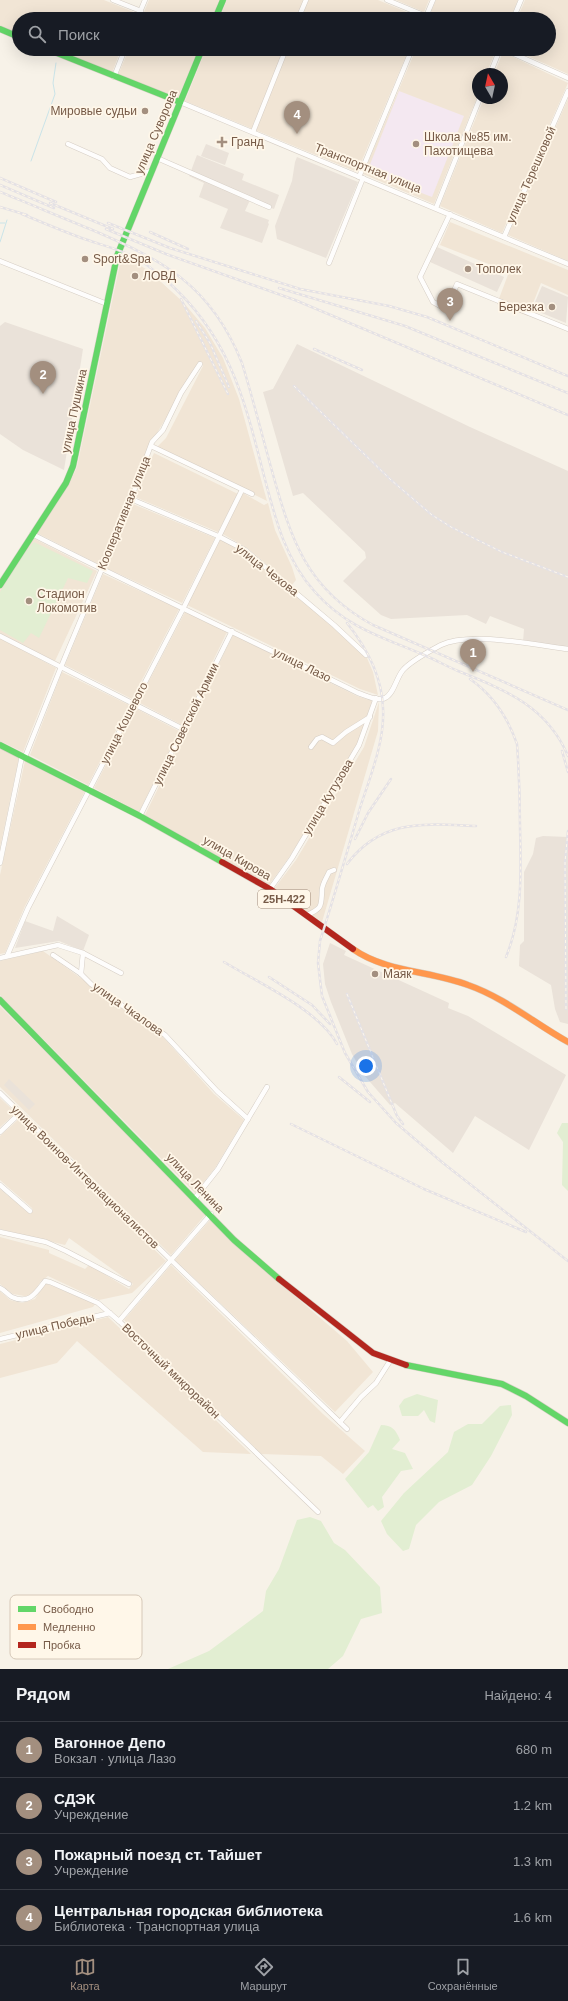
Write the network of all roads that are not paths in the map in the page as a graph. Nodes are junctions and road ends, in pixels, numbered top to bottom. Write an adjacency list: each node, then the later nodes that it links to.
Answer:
1 (114, 0): 8 (street)
2 (145, 0): 8 (street)
3 (223, 0): 9 (main road)
4 (306, 0): 10 (street)
5 (387, 0): 11 (street)
6 (433, 0): 12 (street)
7 (522, 0): 13 (street)
8 (141, 11)
9 (218, 12)
10 (301, 12)
11 (412, 12)
12 (428, 12)
13 (516, 12)
14 (0, 30): 15 (main road)
15 (12, 34)
16 (64, 56): 24 (main road, Транспортная улица)
17 (122, 56): 24 (street)
18 (199, 56): 27 (main road, улица Суворова)
19 (283, 56): 29 (street)
20 (409, 56): 33 (street)
21 (497, 56): 23 (street)
22 (519, 56): 25 (street)
23 (492, 68)
24 (114, 77): 27 (main road, Транспортная улица)
25 (568, 78)
26 (568, 91): 38 (street, улица Терешковой)
27 (180, 102): 29 (street, Транспортная улица); 31 (main road, улица Суворова)
28 (478, 104): 35 (street)
29 (253, 132): 33 (street, Транспортная улица)
30 (68, 144): 32 (street)
31 (157, 158): 32 (main road, улица Суворова); 34 (street)
32 (151, 171): 37 (main road, улица Суворова)
33 (361, 178): 35 (street, Транспортная улица); 40 (street)
34 (269, 207)
35 (436, 208): 36 (street, Транспортная улица)
36 (450, 214): 38 (street, Транспортная улица); 43 (street)
37 (129, 224): 42 (main road, улица Пушкина)
38 (504, 237): 41 (street, Транспортная улица)
39 (0, 261): 42 (street)
40 (329, 263)
41 (568, 264)
42 (107, 304): 49 (main road, улица Пушкина)
43 (568, 329)
44 (200, 364): 45 (street, Кооперативная улица)
45 (151, 446): 46 (street); 48 (street, Кооперативная улица)
46 (242, 490): 47 (street); 50 (street, улица Кошевого)
47 (252, 494)
48 (131, 499): 50 (street, улица Чехова); 51 (street, Кооперативная улица)
49 (32, 534): 51 (street, улица Лазо); 52 (main road, улица Пушкина)
50 (218, 536): 53 (street, улица Кошевого); 57 (street, улица Чехова)
51 (101, 569): 53 (street, улица Лазо); 58 (street, Кооперативная улица)
52 (0, 586)
53 (184, 607): 54 (street, улица Лазо); 60 (street, улица Кошевого)
54 (232, 631): 59 (street, улица Лазо); 62 (street, улица Советской Армии)
55 (0, 636): 58 (street)
56 (568, 649): 59 (street)
57 (366, 655)
58 (60, 667): 60 (street); 65 (street, Кооперативная улица)
59 (376, 698): 61 (street, улица Кутузова)
60 (134, 704): 62 (street); 66 (street, улица Кошевого)
61 (370, 717): 64 (street); 70 (street, улица Кутузова)
62 (183, 729): 67 (street, улица Советской Армии)
63 (0, 745): 65 (main road, улица Кирова / 25Н-422)
64 (312, 747)
65 (24, 756): 66 (main road, улица Кирова / 25Н-422); 68 (street, Кооперативная улица)
66 (90, 790): 67 (main road, улица Кирова / 25Н-422); 74 (street, улица Кошевого)
67 (140, 816): 70 (main road, улица Кирова / 25Н-422)
68 (0, 863)
69 (334, 870): 71 (street)
70 (270, 889): 71 (main road, улица Кирова / 25Н-422)
71 (307, 915): 79 (main road, улица Кирова / 25Н-422)
72 (83, 954): 74 (street); 76 (street); 77 (street)
73 (53, 955): 77 (street, улица Чкалова)
74 (7, 956): 75 (street)
75 (0, 958)
76 (121, 973)
77 (81, 974): 83 (street, улица Чкалова)
78 (0, 1000): 86 (main road, улица Ленина)
79 (568, 1042)
80 (267, 1087): 83 (street)
81 (0, 1093): 82 (street, улица Воинов-Интернационалистов)
82 (20, 1113): 84 (street); 90 (street, улица Воинов-Интернационалистов)
83 (248, 1119): 86 (street)
84 (0, 1132)
85 (0, 1185): 87 (street)
86 (195, 1198): 88 (main road, улица Ленина)
87 (30, 1210)
88 (211, 1214): 90 (street, Восточный микрорайон); 96 (main road, улица Ленина)
89 (0, 1232): 91 (street)
90 (171, 1260): 94 (street, Восточный микрорайон); 97 (street)
91 (129, 1284)
92 (0, 1288): 93 (street)
93 (110, 1313): 94 (street); 95 (street, улица Победы)
94 (120, 1321): 100 (street, Восточный микрорайон)
95 (0, 1339)
96 (390, 1361): 97 (street); 98 (main road, улица Ленина)
97 (340, 1422): 99 (street)
98 (568, 1423)
99 (347, 1429)
100 (318, 1512)

